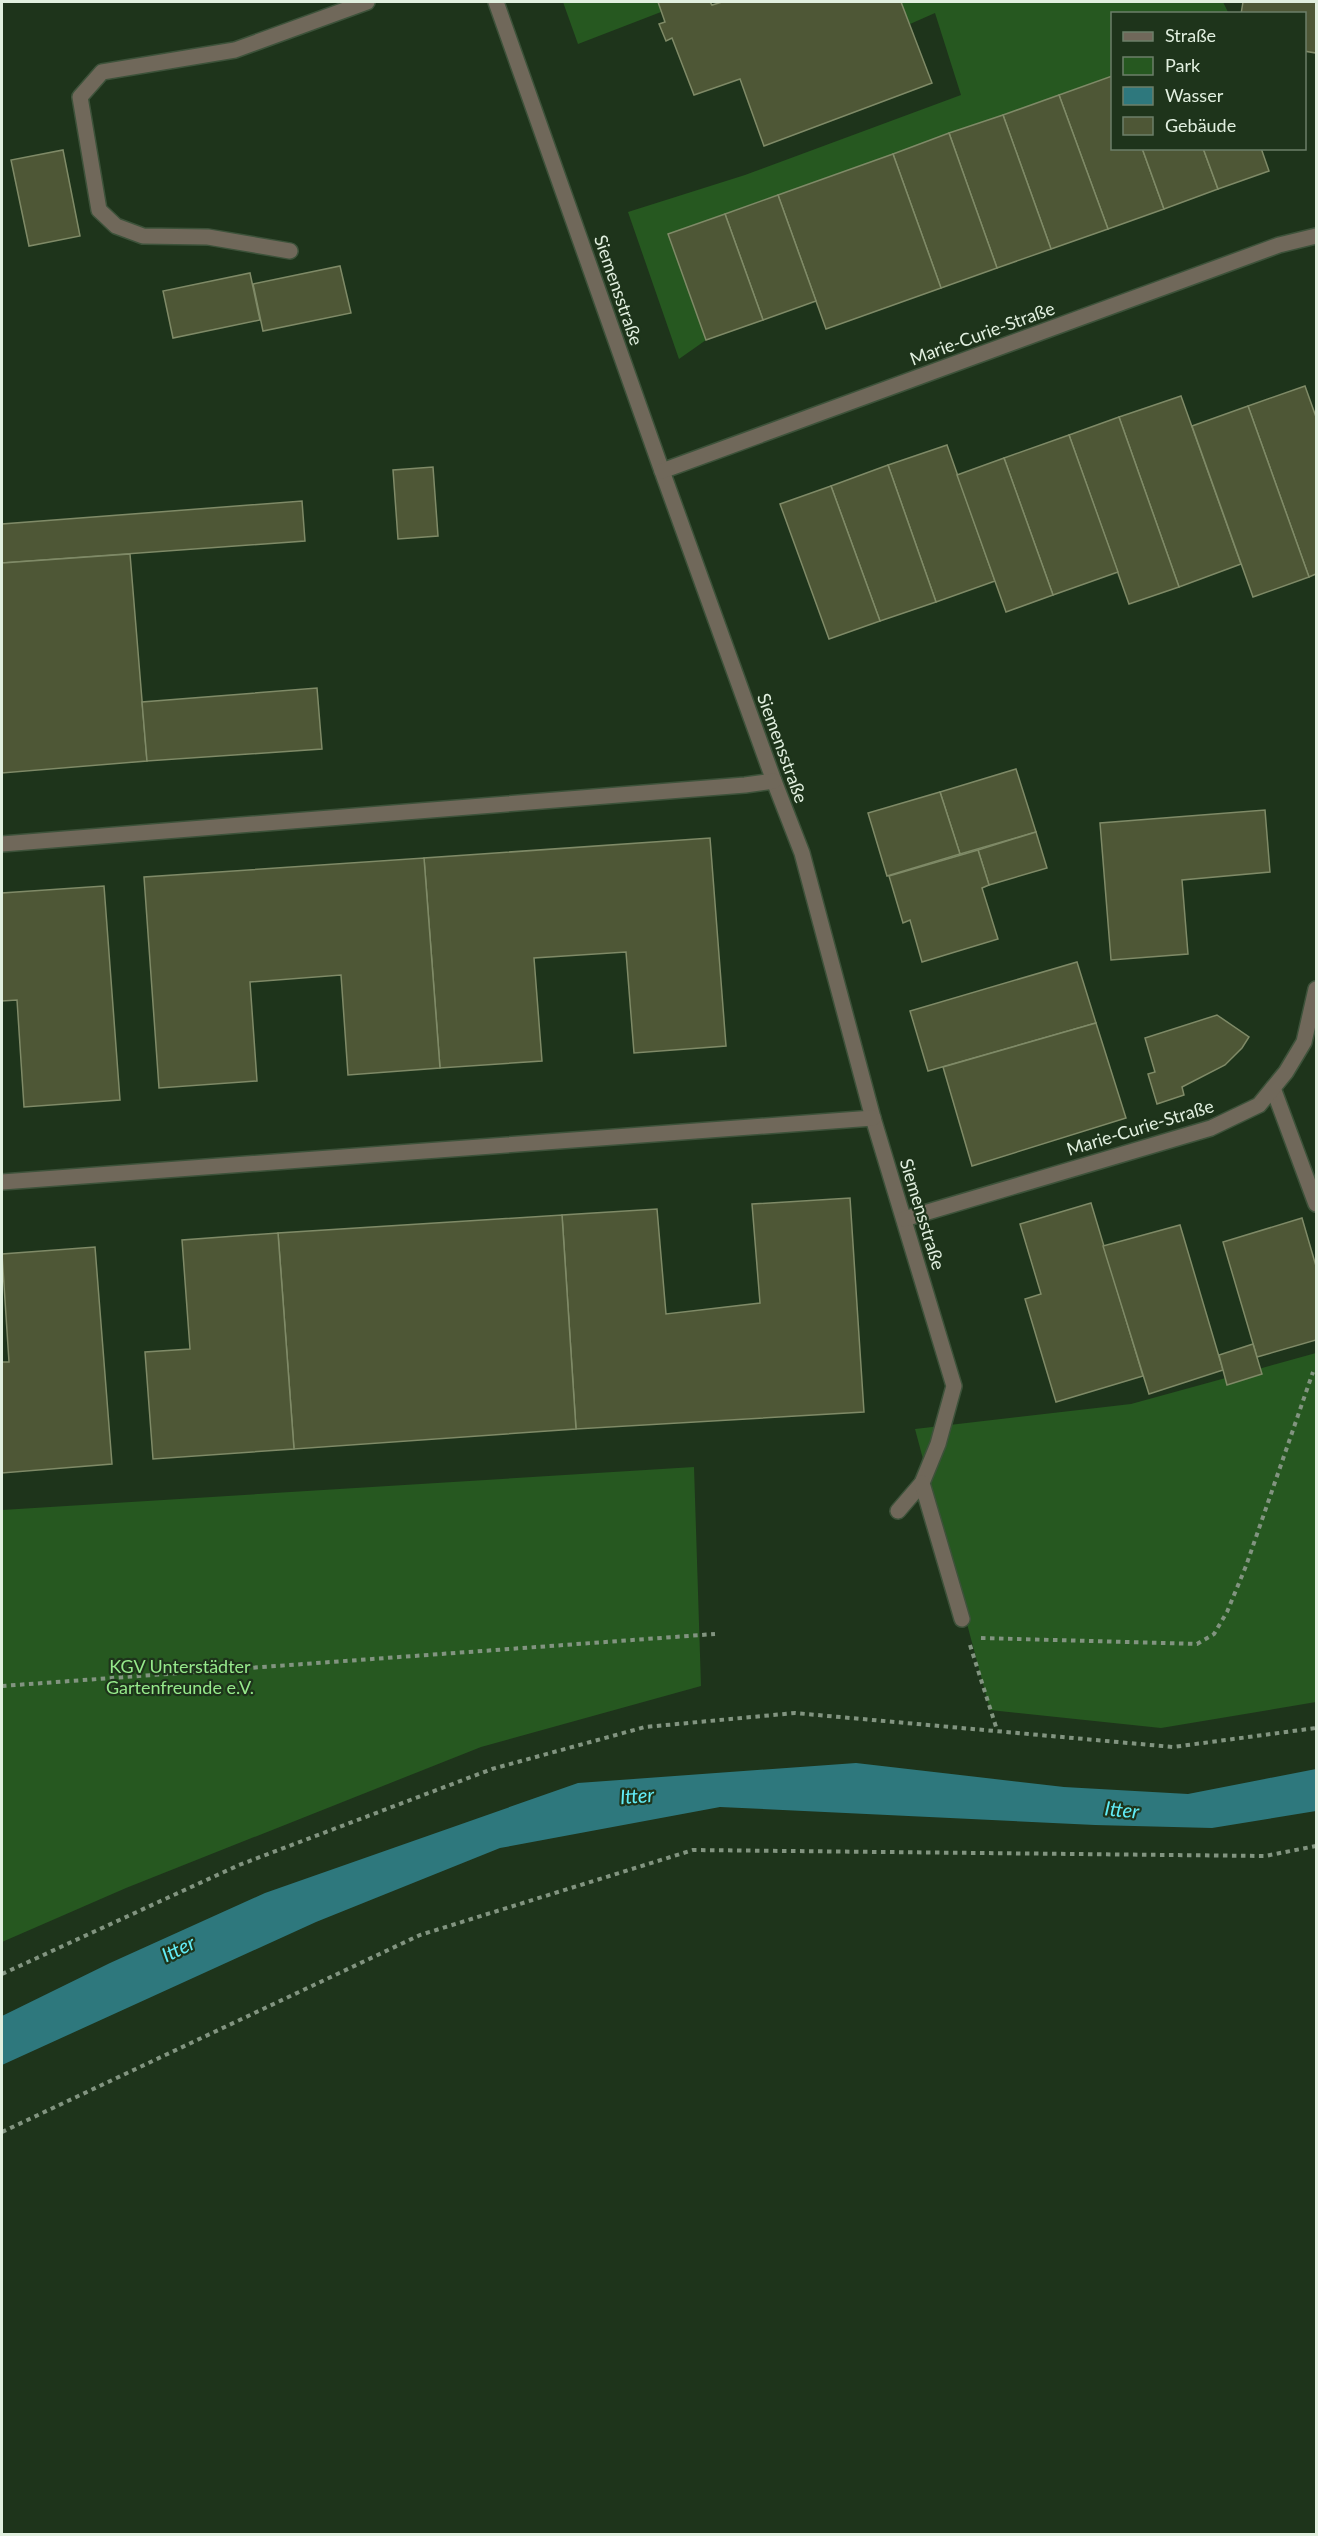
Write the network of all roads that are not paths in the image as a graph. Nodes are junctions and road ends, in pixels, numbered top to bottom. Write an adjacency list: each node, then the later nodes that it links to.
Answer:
1 (367, 2): 4 (street)
2 (496, 2): 5 (street, Siemensstraße)
3 (1317, 236): 5 (street, Marie-Curie-Straße)
4 (290, 251)
5 (662, 471): 6 (street, Siemensstraße)
6 (774, 781): 7 (street); 10 (street, Siemensstraße)
7 (2, 844)
8 (1317, 989): 9 (street, Marie-Curie-Straße)
9 (1273, 1088): 12 (street); 13 (street, Marie-Curie-Straße)
10 (873, 1118): 11 (street); 13 (street, Siemensstraße)
11 (2, 1182)
12 (1317, 1204)
13 (904, 1219): 14 (street, Siemensstraße)
14 (922, 1482): 15 (street, Siemensstraße); 16 (street)
15 (898, 1511)
16 (962, 1619)

